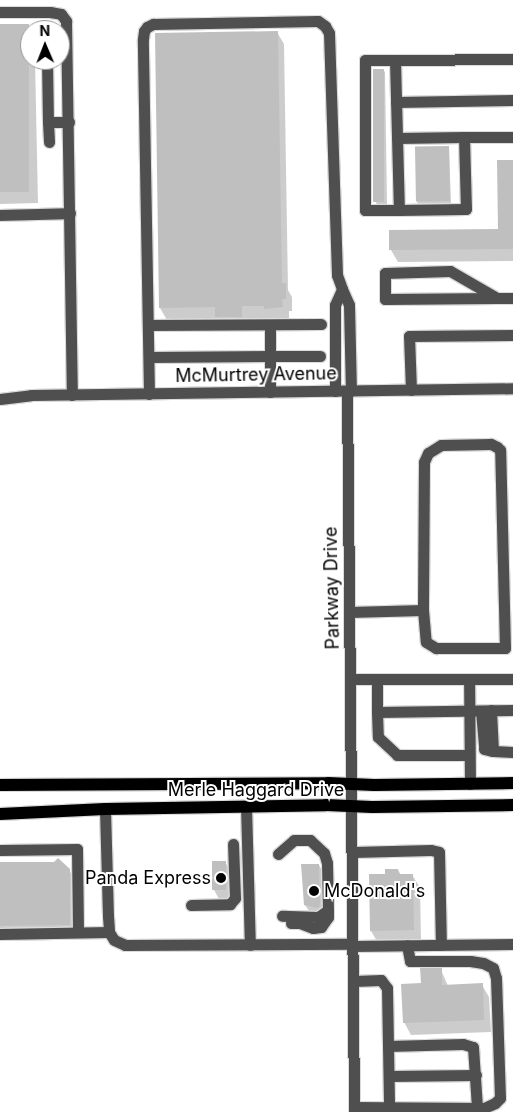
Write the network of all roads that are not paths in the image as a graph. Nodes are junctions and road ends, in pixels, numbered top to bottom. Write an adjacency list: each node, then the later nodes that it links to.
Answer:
1 (0, 12): 8 (street)
2 (513, 59): 3 (street)
3 (395, 60): 6 (street); 13 (street)
4 (47, 70): 7 (street)
5 (513, 100): 6 (street)
6 (396, 102): 11 (street)
7 (48, 122): 8 (street); 12 (street)
8 (69, 122): 14 (street)
9 (513, 136): 10 (street)
10 (464, 137): 11 (street); 13 (street)
11 (397, 138): 13 (street)
12 (49, 142)
13 (398, 210)
14 (70, 213): 15 (street); 32 (street)
15 (0, 215)
16 (342, 289): 21 (street, Parkway Drive); 28 (street); 29 (street, Parkway Drive)
17 (497, 298): 17 (street); 18 (street)
18 (513, 298)
19 (321, 324): 20 (street)
20 (270, 325): 21 (street); 23 (street)
21 (148, 326): 25 (street)
22 (513, 335): 27 (street)
23 (270, 356): 24 (street); 25 (street); 30 (street)
24 (320, 356)
25 (149, 357): 31 (street)
26 (513, 388): 27 (street, McMurtrey Avenue)
27 (411, 390): 29 (street, McMurtrey Avenue)
28 (334, 391): 29 (street, McMurtrey Avenue); 30 (street, McMurtrey Avenue)
29 (349, 391): 35 (street, Parkway Drive)
30 (270, 392): 31 (street, McMurtrey Avenue)
31 (149, 394): 32 (street, McMurtrey Avenue)
32 (72, 395): 33 (street, McMurtrey Avenue)
33 (0, 399)
34 (423, 610): 35 (street); 36 (street); 36 (street)
35 (349, 612): 37 (street, Parkway Drive)
36 (509, 648)
37 (350, 679): 39 (street); 48 (street, Parkway Drive)
38 (513, 679): 40 (street)
39 (377, 680): 40 (street); 44 (street)
40 (469, 680): 43 (street)
41 (486, 710): 42 (street); 43 (street); 45 (street)
42 (513, 710)
43 (468, 711): 44 (street); 46 (street)
44 (376, 712): 46 (street)
45 (513, 752)
46 (469, 755): 49 (street)
47 (513, 783): 49 (main road, Merle Haggard Drive)
48 (352, 784): 49 (main road, Merle Haggard Drive); 50 (main road, Merle Haggard Drive); 53 (street, Parkway Drive)
49 (470, 784)
50 (0, 786)
51 (513, 805): 53 (main road, Merle Haggard Drive)
52 (246, 806): 53 (main road, Merle Haggard Drive); 54 (main road, Merle Haggard Drive); 66 (street)
53 (352, 807): 58 (street, Parkway Drive)
54 (105, 809): 55 (main road, Merle Haggard Drive); 63 (street)
55 (0, 814)
56 (233, 844): 60 (street)
57 (0, 850): 62 (street)
58 (353, 852): 67 (street, Parkway Drive); 69 (street)
59 (278, 854): 61 (street)
60 (191, 905)
61 (282, 920)
62 (78, 931): 63 (street); 64 (street)
63 (109, 932): 66 (street)
64 (0, 934)
65 (513, 944): 69 (street)
66 (250, 945): 67 (street)
67 (353, 945): 68 (street); 70 (street, Parkway Drive)
68 (407, 945): 69 (street); 75 (street)
69 (441, 945)
70 (354, 980): 71 (street); 76 (street, Parkway Drive)
71 (388, 1046): 72 (street); 73 (street)
72 (476, 1075): 73 (street); 75 (street)
73 (389, 1076): 74 (street)
74 (389, 1108): 75 (street); 76 (street)
75 (476, 1108)
76 (354, 1110)

